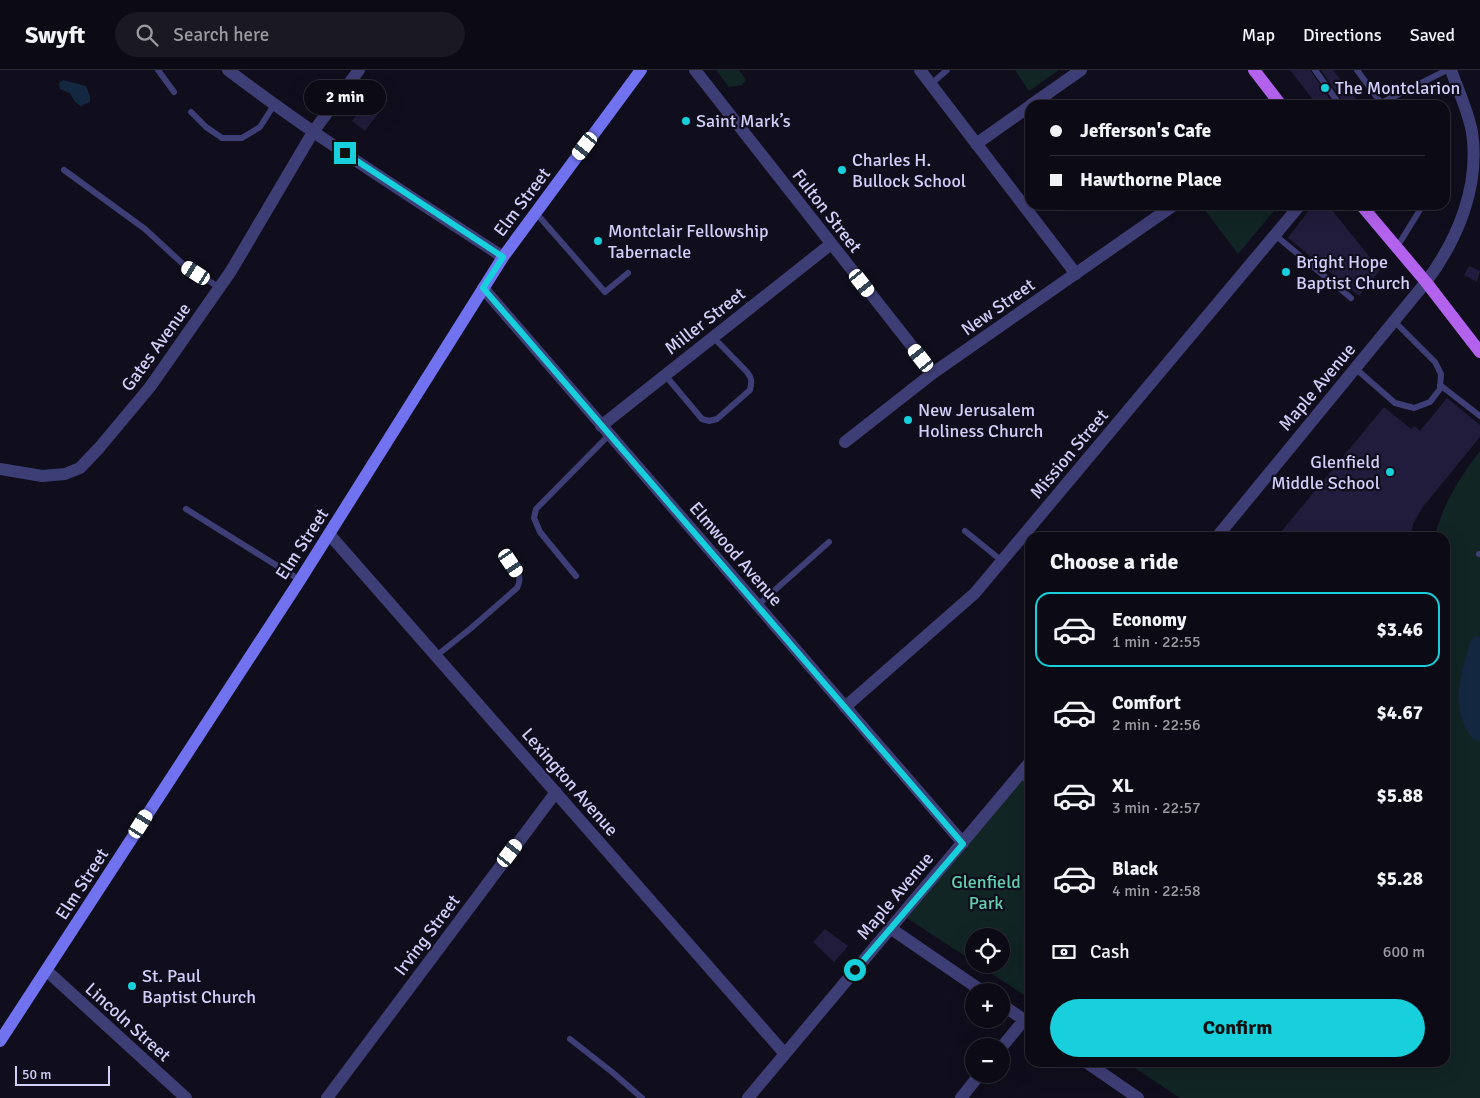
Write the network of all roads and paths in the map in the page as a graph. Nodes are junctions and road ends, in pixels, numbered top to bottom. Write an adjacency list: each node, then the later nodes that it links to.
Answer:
1 (158, 70): 15 (lane)
2 (228, 70): 21 (street)
3 (359, 70): 25 (street, Gates Avenue)
4 (641, 70): 34 (street, Elm Street)
5 (695, 70): 36 (street, Fulton Street)
6 (920, 70): 14 (street)
7 (947, 70): 14 (lane)
8 (1081, 70): 16 (street)
9 (1254, 70): 17 (main road)
10 (1315, 70): 18 (lane)
11 (1357, 70): 19 (lane)
12 (1447, 70): 20 (lane)
13 (1451, 70): 24 (street, Maple Avenue)
14 (930, 85): 26 (street)
15 (174, 92)
16 (1039, 100)
17 (1277, 100)
18 (1336, 100)
19 (1377, 100)
20 (1388, 100)
21 (274, 105): 23 (lane); 25 (street)
22 (1025, 110): 26 (street)
23 (191, 112)
24 (1476, 129): 41 (street, Maple Avenue)
25 (313, 132): 38 (street); 42 (street, Gates Avenue)
26 (976, 144): 28 (street)
27 (64, 170): 42 (lane)
28 (1025, 208)
29 (1027, 210): 40 (street)
30 (1167, 210): 40 (street, New Street)
31 (1296, 210): 35 (street, Mission Street)
32 (1366, 210): 37 (main road)
33 (1420, 210): 37 (lane)
34 (536, 213): 38 (street, Elm Street); 39 (lane)
35 (1275, 235): 44 (lane); 58 (street, Mission Street)
36 (831, 244): 46 (street, Miller Street); 49 (street, Fulton Street)
37 (1397, 247): 41 (main road)
38 (503, 257): 43 (street, Elm Street)
39 (628, 273)
40 (1076, 274): 49 (street, New Street)
41 (1426, 282): 45 (street, Maple Avenue); 47 (main road)
42 (220, 288): 55 (street, Gates Avenue)
43 (483, 288): 53 (street, Elmwood Avenue); 60 (street, Elm Street)
44 (1351, 298)
45 (1394, 322): 48 (street, Maple Avenue); 51 (lane)
46 (714, 337): 50 (street, Miller Street); 50 (lane)
47 (1480, 352)
48 (1355, 368): 51 (lane); 59 (street, Maple Avenue)
49 (933, 373): 54 (street, New Street)
50 (665, 375): 53 (street, Miller Street)
51 (1440, 384): 52 (lane)
52 (1480, 416)
53 (605, 430): 65 (lane); 67 (street, Elmwood Avenue)
54 (845, 442)
55 (0, 469)
56 (186, 509): 66 (lane)
57 (965, 531): 63 (lane)
58 (1027, 532)
59 (1221, 532)
60 (329, 534): 66 (street, Elm Street); 68 (street, Lexington Avenue)
61 (1025, 534): 63 (street, Mission Street)
62 (829, 542): 67 (lane)
63 (1002, 562): 69 (street, Mission Street)
64 (511, 563): 68 (lane)
65 (576, 576)
66 (300, 580): 76 (street, Elm Street)
67 (757, 606): 69 (street, Elmwood Avenue)
68 (436, 656): 73 (street, Lexington Avenue)
69 (845, 707): 74 (street, Elmwood Avenue)
70 (1025, 768): 71 (street, Maple Avenue)
71 (1020, 774): 72 (lane); 74 (street, Maple Avenue)
72 (1025, 778)
73 (556, 792): 84 (street, Lexington Avenue); 88 (street, Irving Street)
74 (963, 844): 75 (street, Maple Avenue)
75 (890, 928): 77 (street); 84 (street, Maple Avenue)
76 (47, 971): 83 (street, Elm Street); 87 (street, Lincoln Street)
77 (970, 983)
78 (1010, 1010): 79 (street)
79 (1025, 1021)
80 (1025, 1024): 82 (street)
81 (570, 1039): 89 (lane)
82 (1010, 1039)
83 (0, 1041)
84 (785, 1054): 90 (street, Maple Avenue)
85 (1093, 1067): 92 (street)
86 (973, 1083): 91 (street)
87 (186, 1098)
88 (326, 1098)
89 (642, 1098)
90 (748, 1098)
91 (961, 1098)
92 (1138, 1098)

